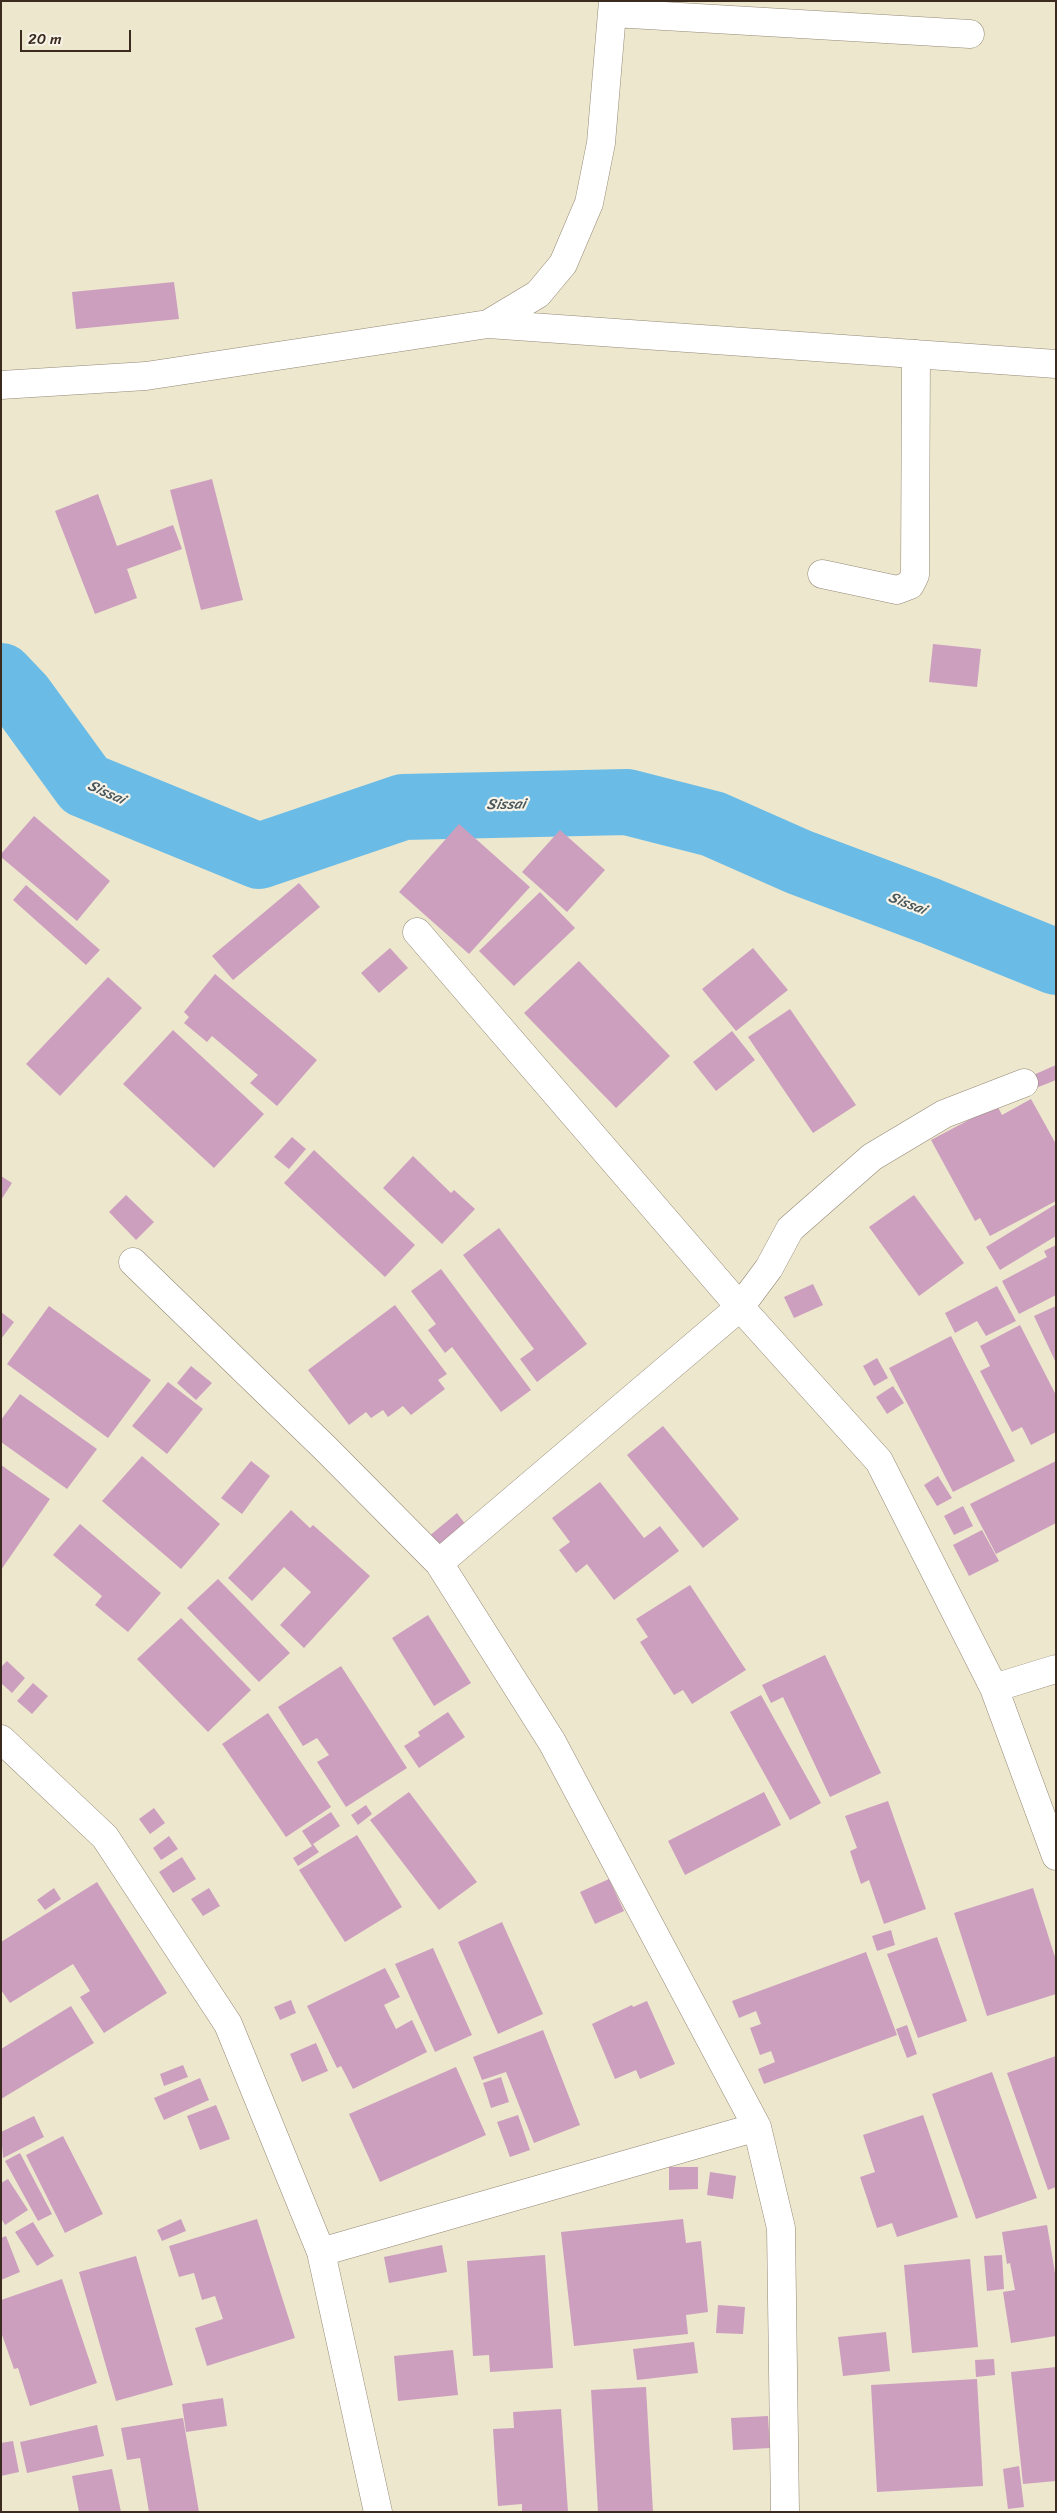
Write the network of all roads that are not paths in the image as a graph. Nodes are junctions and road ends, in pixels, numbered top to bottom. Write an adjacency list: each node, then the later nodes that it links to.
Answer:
1 (613, 7): 2 (street); 4 (street)
2 (726, 10): 3 (street)
3 (970, 34)
4 (488, 324): 5 (street); 7 (street)
5 (916, 354): 6 (street); 8 (street)
6 (1056, 364)
7 (1, 385)
8 (822, 574)
9 (417, 932): 12 (street)
10 (1024, 1083): 12 (street)
11 (133, 1262): 13 (street)
12 (740, 1307): 13 (street); 15 (street)
13 (439, 1564): 18 (street)
14 (1056, 1670): 15 (street)
15 (994, 1688): 17 (street)
16 (1, 1740): 19 (street)
17 (1056, 1856)
18 (757, 2127): 19 (street); 21 (street)
19 (321, 2252): 20 (street)
20 (378, 2512)
21 (784, 2512)

